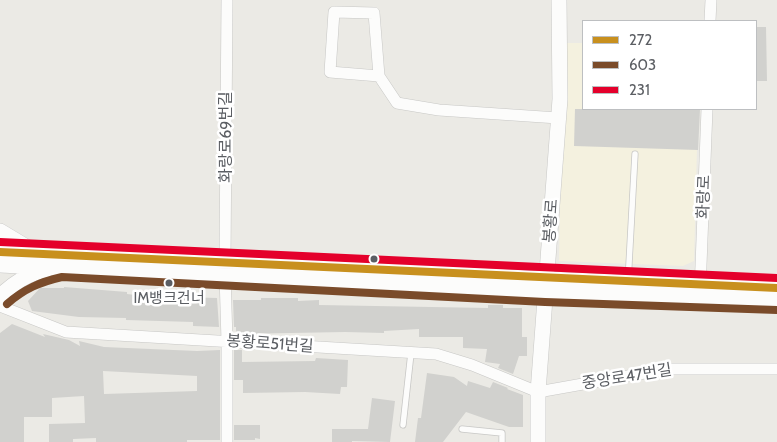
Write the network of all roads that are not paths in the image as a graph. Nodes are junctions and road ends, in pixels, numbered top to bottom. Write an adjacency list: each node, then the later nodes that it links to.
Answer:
1 (226, 0): 13 (street, 화랑로69번길)
2 (559, 0): 7 (street, 봉황로)
3 (711, 0): 4 (street)
4 (710, 20)
5 (379, 76): 5 (street); 7 (street)
6 (707, 110): 17 (street, 화랑로)
7 (558, 118): 15 (street, 봉황로)
8 (635, 154): 14 (lane)
9 (0, 231): 11 (street)
10 (0, 252): 11 (street)
11 (56, 261): 12 (street); 13 (street); 18 (street)
12 (0, 265)
13 (225, 268): 15 (street); 21 (street, 화랑로69번길)
14 (628, 282): 15 (street); 17 (street)
15 (546, 286): 17 (street); 24 (street, 봉황로)
16 (777, 288): 17 (street)
17 (700, 291): 19 (street)
18 (0, 296)
19 (777, 300)
20 (0, 306): 21 (street, 봉황로51번길)
21 (227, 342): 22 (street, 봉황로51번길); 27 (street, 화랑로69번길)
22 (411, 353): 24 (street, 봉황로51번길); 25 (lane)
23 (777, 369): 24 (street, 중앙로47번길)
24 (538, 392): 29 (street, 봉황로)
25 (403, 424)
26 (462, 428): 28 (lane)
27 (227, 442)
28 (502, 442)
29 (538, 442)

